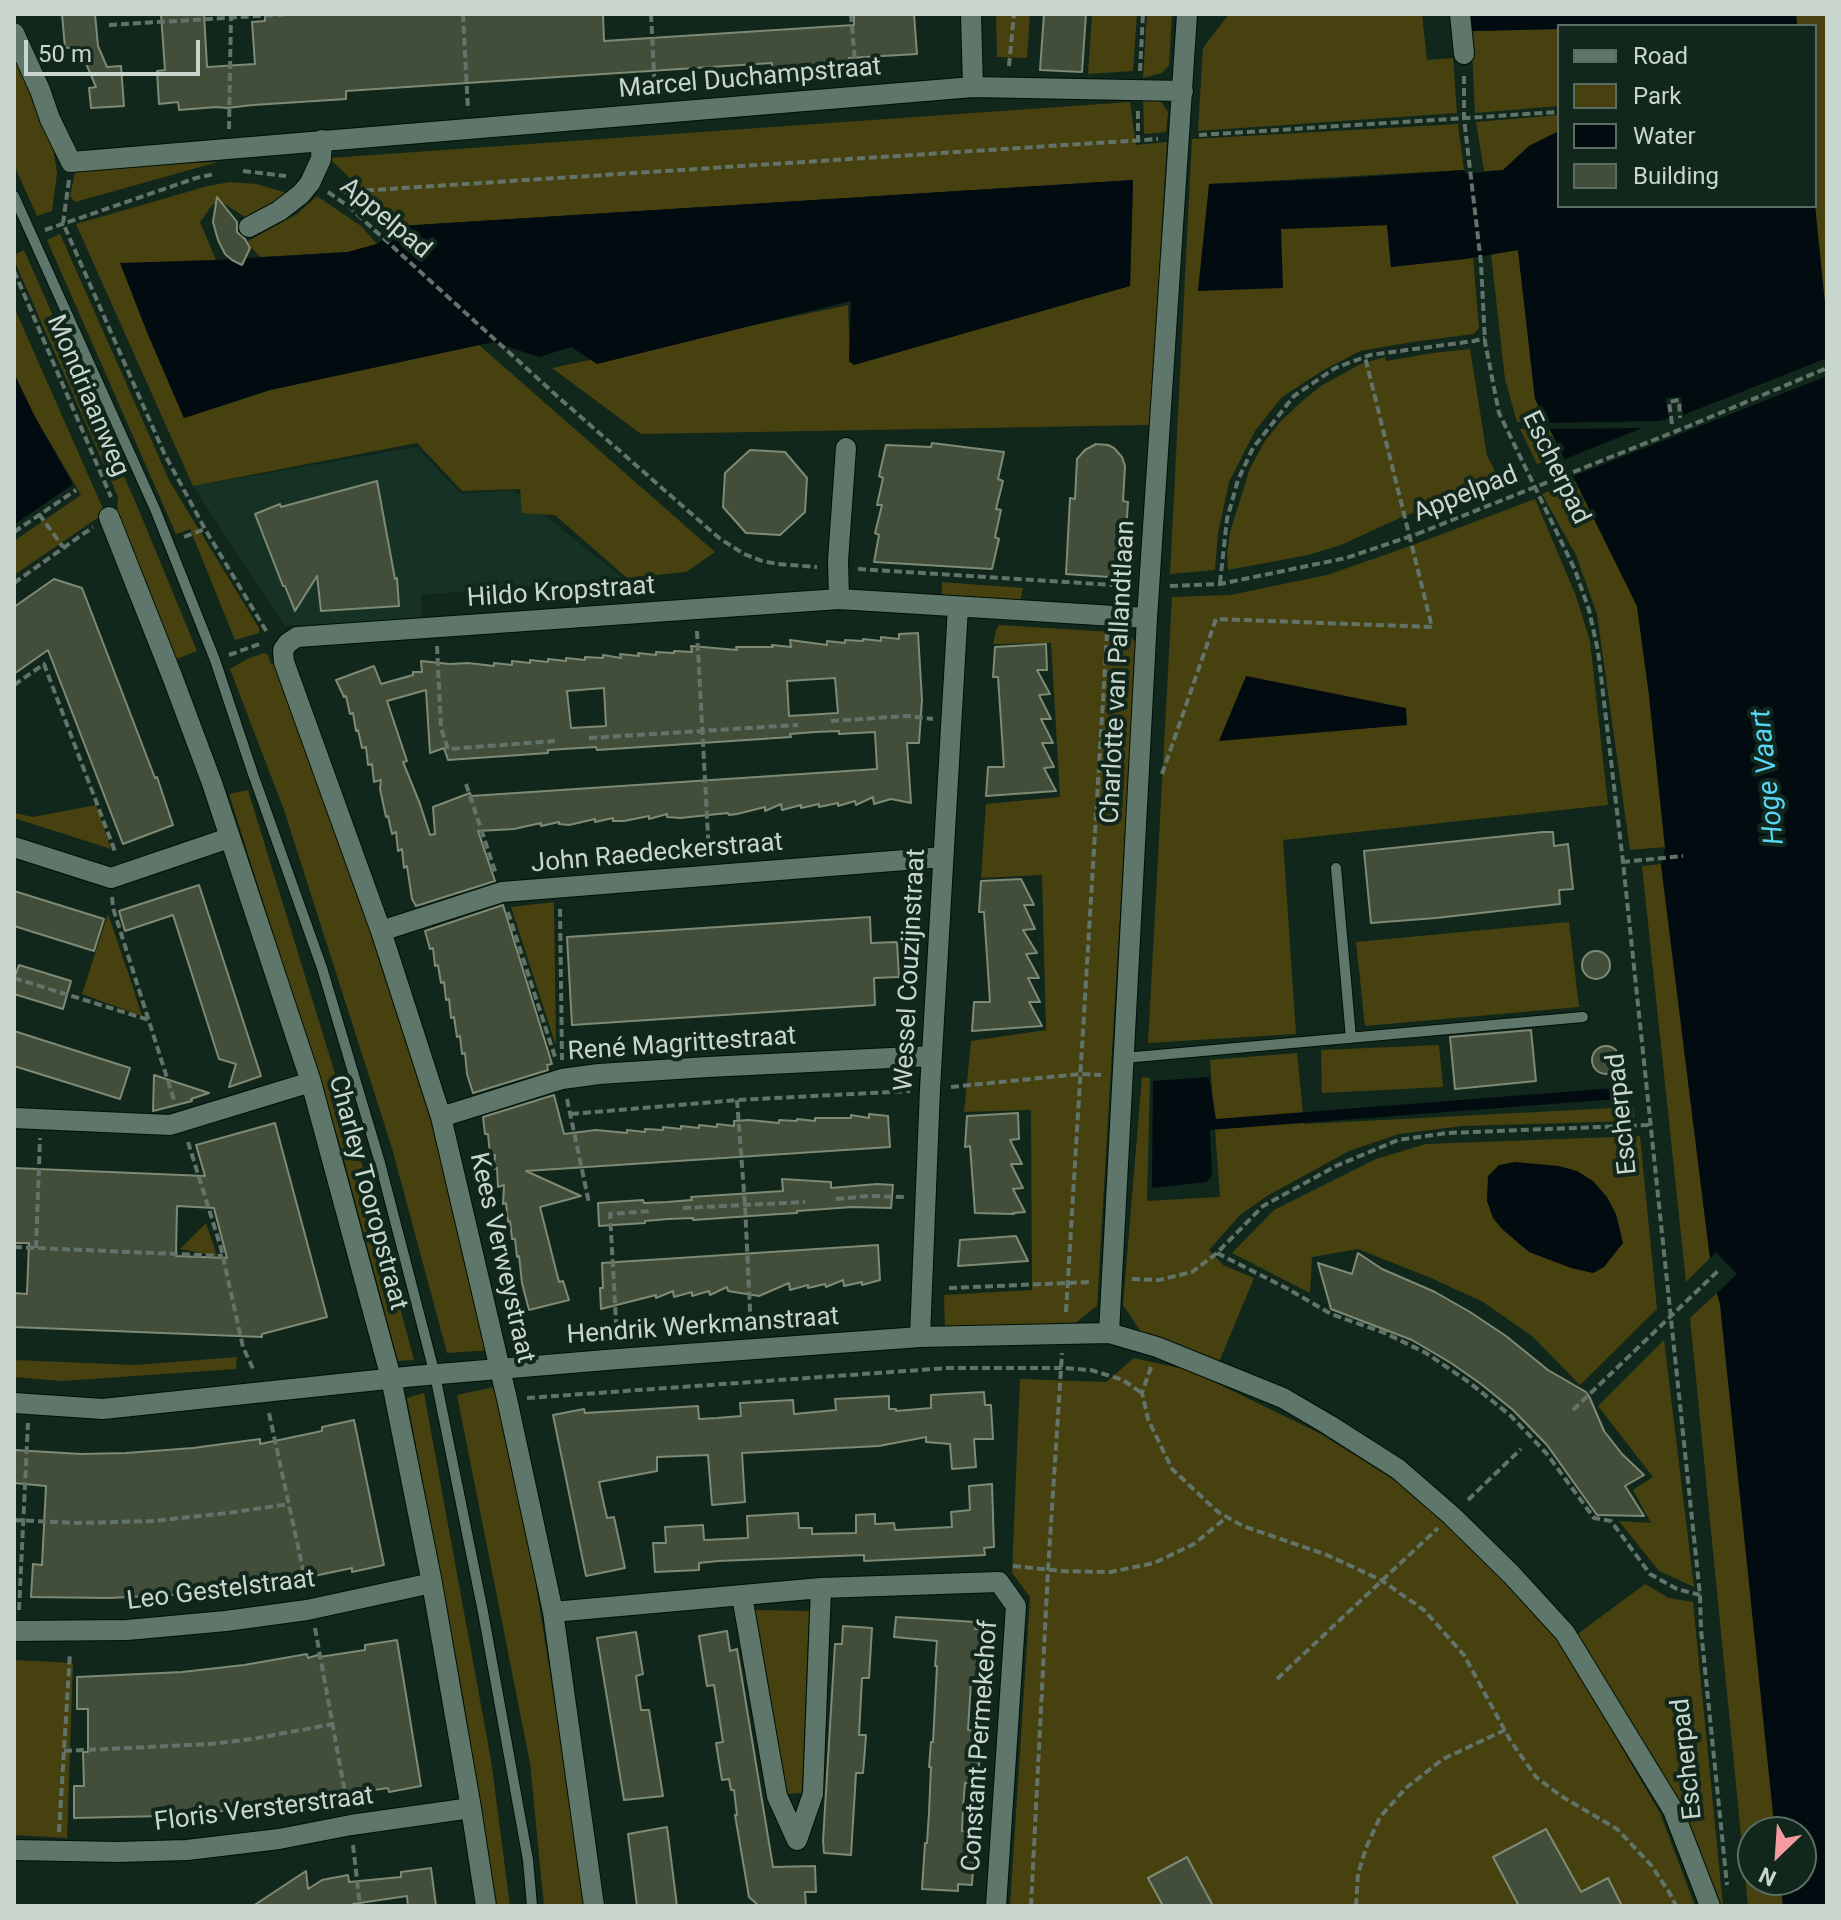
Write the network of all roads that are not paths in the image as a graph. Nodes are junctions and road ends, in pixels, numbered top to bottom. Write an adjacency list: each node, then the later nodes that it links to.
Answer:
1 (971, 14): 6 (street)
2 (1187, 14): 7 (street, Charlotte van Pallandtlaan)
3 (1460, 14): 5 (street)
4 (14, 33): 8 (street, Marcel Duchampstraat)
5 (1464, 54)
6 (973, 87): 7 (street, Marcel Duchampstraat); 8 (street, Marcel Duchampstraat)
7 (1183, 91): 15 (street, Charlotte van Pallandtlaan)
8 (322, 140): 10 (street)
9 (14, 196): 32 (lane)
10 (249, 227)
11 (846, 448): 13 (street)
12 (109, 517): 17 (street, Charley Tooropstraat)
13 (839, 599): 14 (street, Hildo Kropstraat); 16 (street, Hildo Kropstraat)
14 (958, 607): 15 (street, Hildo Kropstraat); 19 (street, Wessel Couzijnstraat)
15 (1147, 618): 25 (street, Charlotte van Pallandtlaan)
16 (280, 642): 21 (street, Kees Verweystraat)
17 (229, 838): 18 (street); 26 (street, Charley Tooropstraat)
18 (14, 847)
19 (943, 857): 21 (street, John Raedeckerstraat); 24 (street, Wessel Couzijnstraat)
20 (1336, 868): 23 (lane)
21 (381, 931): 27 (street, Kees Verweystraat)
22 (1583, 1017): 23 (lane)
23 (1351, 1038): 25 (lane)
24 (932, 1056): 27 (street, René Magrittestraat); 30 (street, Wessel Couzijnstraat)
25 (1123, 1067): 29 (street, Charlotte van Pallandtlaan)
26 (311, 1082): 28 (street); 33 (street, Charley Tooropstraat)
27 (441, 1117): 31 (street, Kees Verweystraat)
28 (14, 1118)
29 (1109, 1333): 30 (street, Hendrik Werkmanstraat); 46 (street, Hendrik Werkmanstraat)
30 (920, 1337): 31 (street, Hendrik Werkmanstraat)
31 (499, 1369): 32 (street, Hendrik Werkmanstraat); 38 (street, Kees Verweystraat)
32 (435, 1375): 33 (street, Hendrik Werkmanstraat); 43 (lane)
33 (391, 1378): 34 (street, Hendrik Werkmanstraat); 35 (street, Charley Tooropstraat)
34 (21, 1404)
35 (432, 1583): 39 (street, Leo Gestelstraat); 40 (street, Charley Tooropstraat)
36 (821, 1588): 37 (street, Constant Permekehof); 37 (street); 45 (street, Constant Permekehof)
37 (742, 1596): 38 (street, Constant Permekehof)
38 (553, 1612): 44 (street, Kees Verweystraat)
39 (16, 1631)
40 (471, 1808): 41 (street, Floris Versterstraat); 42 (street, Charley Tooropstraat)
41 (14, 1850)
42 (486, 1906)
43 (532, 1906)
44 (594, 1906)
45 (996, 1906)
46 (1710, 1906)

